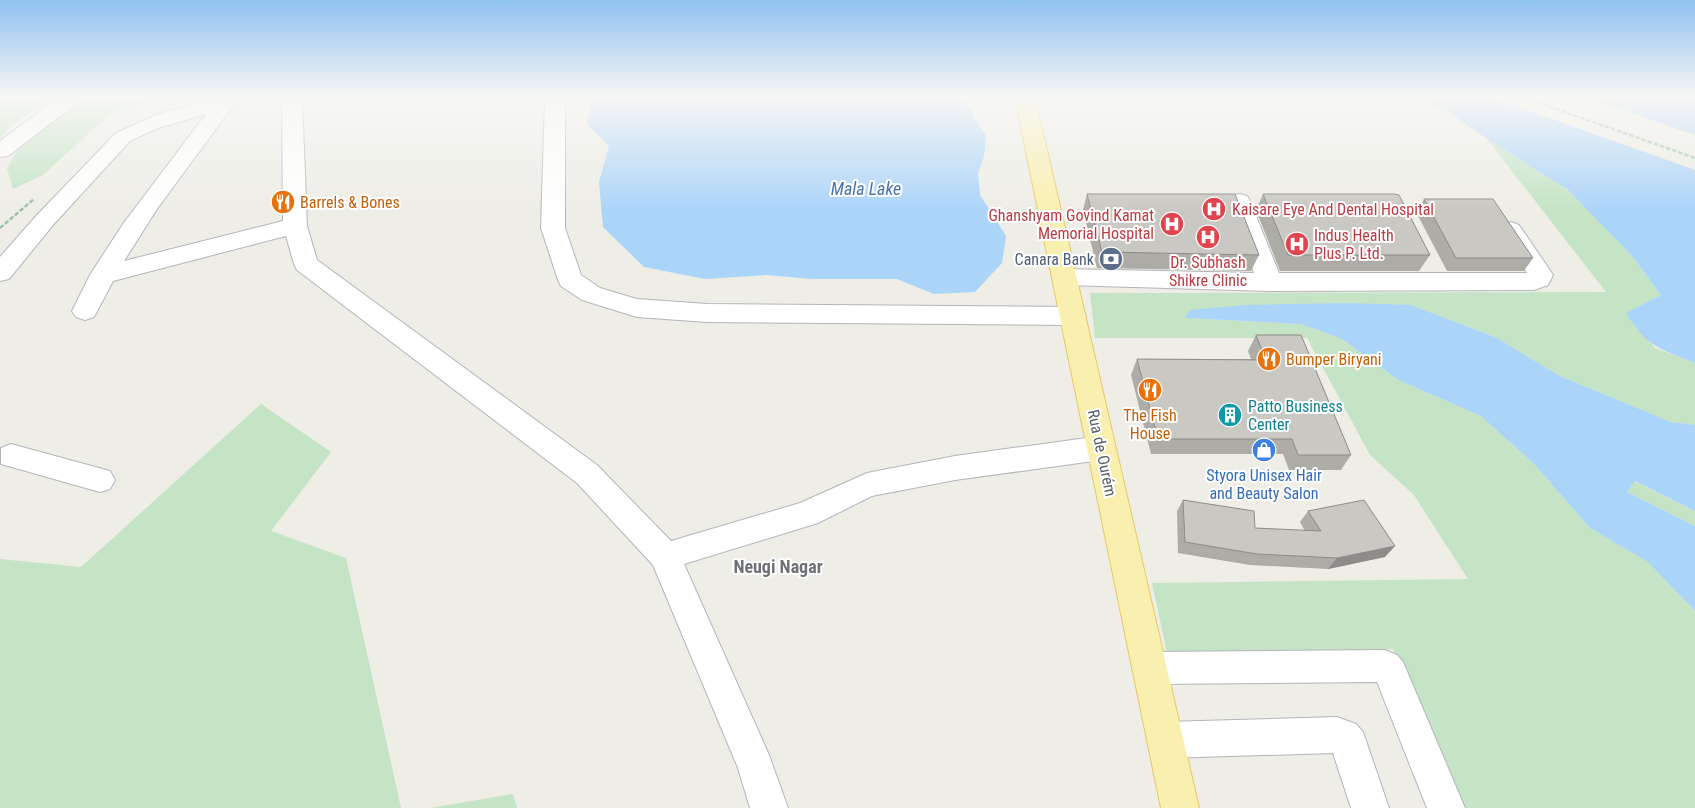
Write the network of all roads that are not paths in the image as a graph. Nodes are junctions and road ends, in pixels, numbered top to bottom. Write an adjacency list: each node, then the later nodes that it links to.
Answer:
1 (20, 136): 7 (street)
2 (125, 136): 11 (street)
3 (204, 136): 12 (street)
4 (293, 136): 10 (street)
5 (554, 136): 16 (street)
6 (1033, 136): 13 (main road, Rua de Ourém)
7 (0, 151)
8 (1239, 201): 14 (street)
9 (1499, 212): 14 (street)
10 (295, 226): 12 (street); 20 (street)
11 (0, 273)
12 (102, 275): 15 (street)
13 (1064, 277): 14 (street); 16 (main road, Rua de Ourém)
14 (1270, 282)
15 (85, 311)
16 (1073, 316): 17 (main road, Rua de Ourém)
17 (1101, 448): 20 (street); 21 (main road, Rua de Ourém)
18 (4, 456): 19 (street)
19 (100, 480)
20 (665, 556): 23 (street)
21 (1149, 668): 22 (main road, Rua de Ourém); 26 (street)
22 (1165, 740): 24 (main road, Rua de Ourém); 25 (street)
23 (769, 808)
24 (1180, 808)
25 (1370, 808)
26 (1446, 808)

